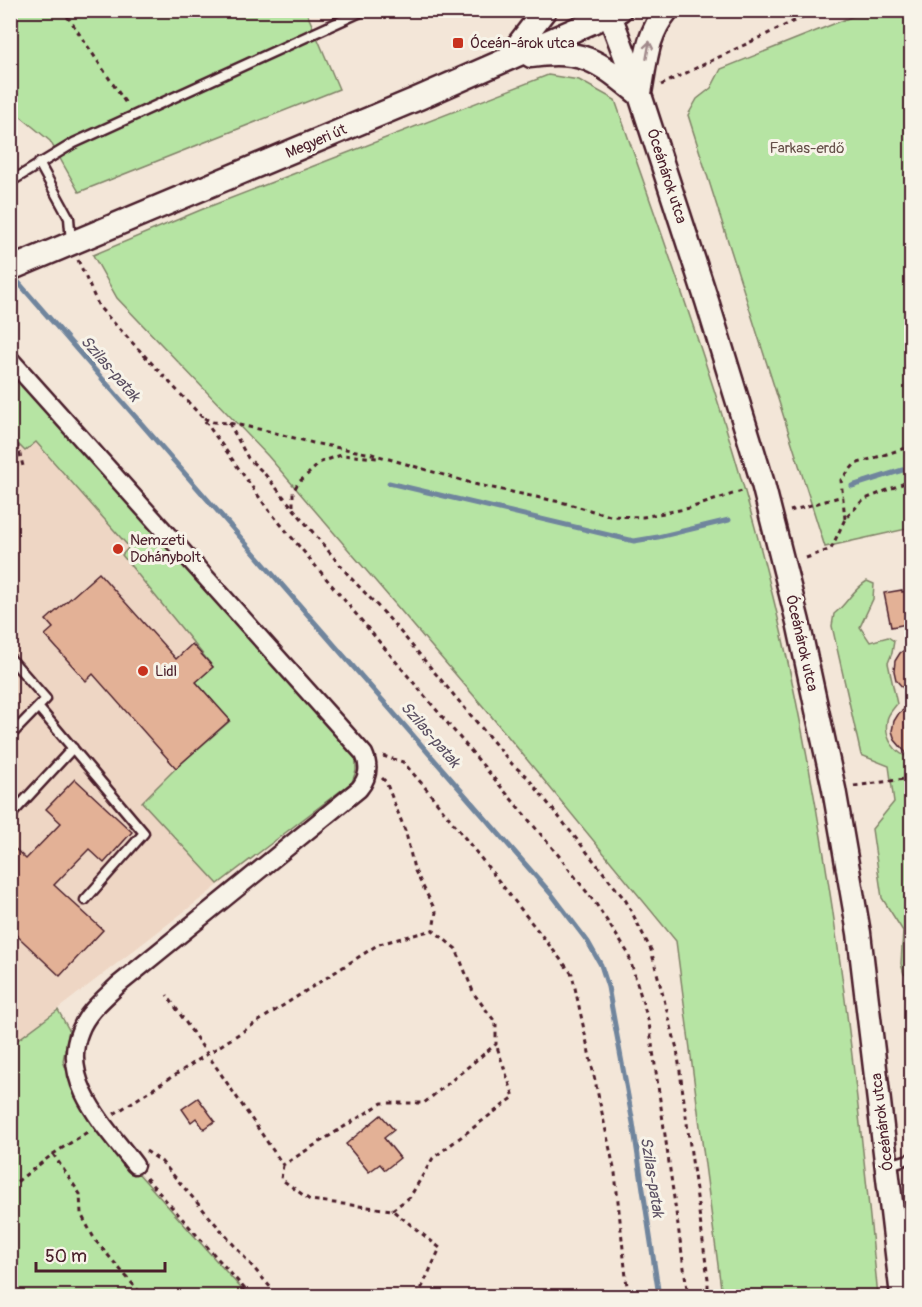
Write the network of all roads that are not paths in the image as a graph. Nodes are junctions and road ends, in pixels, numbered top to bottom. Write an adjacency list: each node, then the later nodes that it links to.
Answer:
1 (365, 10): 7 (lane)
2 (545, 10): 5 (street)
3 (668, 10): 6 (street, one-way to 3)
4 (613, 12): 5 (street, Megyeri út); 6 (street, Óceánárok utca)
5 (507, 59): 6 (street); 9 (street, Megyeri út)
6 (640, 95): 20 (street, Óceánárok utca)
7 (39, 164): 8 (lane); 9 (lane)
8 (10, 182)
9 (71, 242): 10 (street, Megyeri út)
10 (10, 270)
11 (10, 359): 19 (street)
12 (10, 658): 13 (lane)
13 (38, 707): 14 (lane); 15 (lane)
14 (10, 736)
15 (73, 748): 16 (lane); 17 (lane)
16 (10, 816)
17 (85, 900)
18 (912, 1158): 20 (lane)
19 (135, 1165)
20 (887, 1165): 21 (street, Óceánárok utca)
21 (902, 1296)

